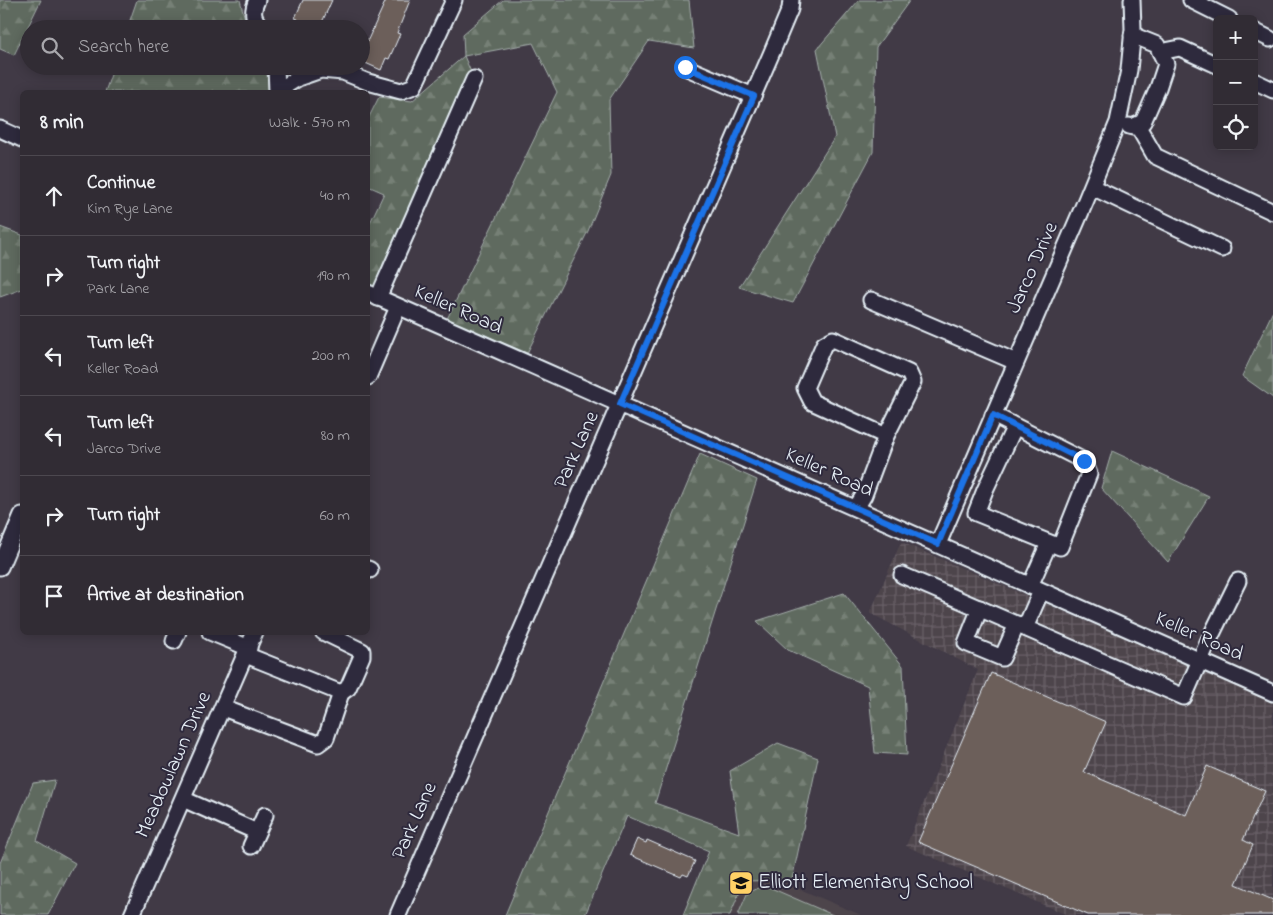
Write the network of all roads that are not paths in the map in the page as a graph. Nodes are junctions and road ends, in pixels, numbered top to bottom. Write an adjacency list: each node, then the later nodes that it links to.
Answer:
1 (257, 0): 7 (street)
2 (454, 0): 16 (street)
3 (792, 0): 22 (street, Park Lane)
4 (1132, 0): 9 (street, Jarco Drive)
5 (1191, 0): 6 (street)
6 (1221, 15)
7 (256, 20)
8 (1258, 33): 10 (street)
9 (1132, 35): 11 (street); 23 (street, Jarco Drive)
10 (1270, 38)
11 (1160, 52): 12 (street); 24 (street)
12 (1213, 63)
13 (685, 67): 22 (street)
14 (276, 75): 19 (street)
15 (307, 75): 20 (street)
16 (351, 75)
17 (474, 79): 30 (street)
18 (1258, 84): 21 (street)
19 (277, 90)
20 (283, 90)
21 (1273, 90)
22 (754, 96): 35 (street, Park Lane)
23 (1118, 122): 24 (street); 27 (street, Jarco Drive)
24 (1137, 125): 28 (street)
25 (0, 129): 26 (street)
26 (20, 138)
27 (1092, 187): 29 (street); 33 (street, Jarco Drive)
28 (1273, 212)
29 (1222, 249)
30 (373, 295): 32 (street, Keller Road)
31 (871, 300): 33 (street)
32 (398, 306): 34 (street); 35 (street, Keller Road)
33 (1016, 362): 36 (street, Jarco Drive)
34 (370, 372)
35 (620, 404): 39 (street, Keller Road); 60 (street, Park Lane)
36 (993, 415): 37 (street); 42 (street, Jarco Drive)
37 (1015, 426): 41 (street); 41 (street)
38 (886, 436): 38 (street); 39 (street)
39 (856, 508): 42 (street, Keller Road)
40 (20, 520): 43 (street)
41 (1048, 543): 46 (street)
42 (938, 544): 46 (street, Keller Road)
43 (0, 567)
44 (902, 575): 47 (street)
45 (1238, 581): 53 (street)
46 (1035, 589): 48 (street); 53 (street, Keller Road)
47 (980, 608): 48 (street); 48 (street)
48 (1021, 626): 53 (street)
49 (216, 635): 52 (street)
50 (254, 635): 52 (street, Meadowlawn Drive)
51 (329, 635): 55 (street)
52 (247, 651): 55 (street); 56 (street, Meadowlawn Drive)
53 (1199, 660): 54 (street, Keller Road)
54 (1272, 691)
55 (341, 693): 56 (street)
56 (223, 708): 57 (street, Meadowlawn Drive)
57 (183, 799): 58 (street); 59 (street, Meadowlawn Drive)
58 (265, 815)
59 (132, 915)
60 (398, 915)

